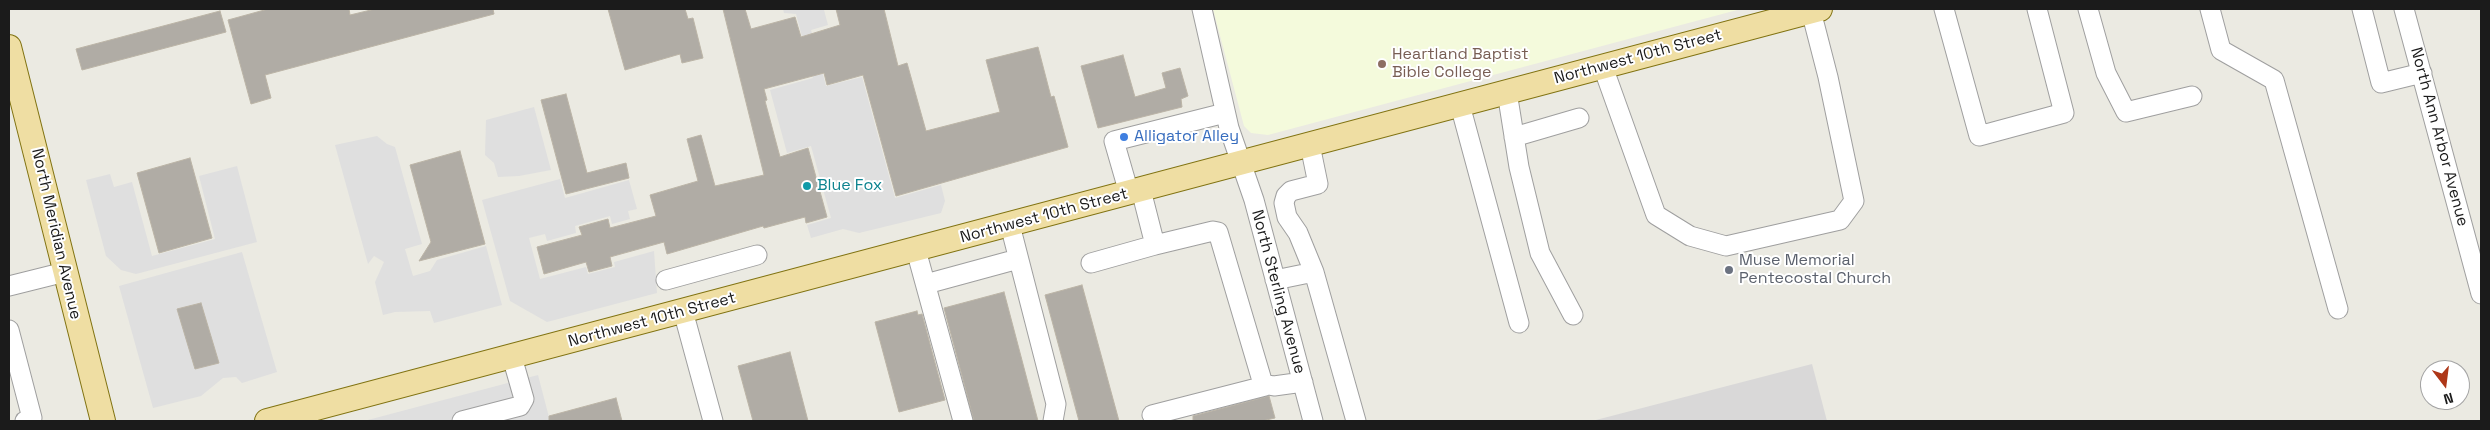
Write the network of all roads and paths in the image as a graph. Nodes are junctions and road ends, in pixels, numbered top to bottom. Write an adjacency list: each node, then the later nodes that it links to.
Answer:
1 (1202, 9): 15 (street, North Sterling Avenue)
2 (1944, 9): 3 (street)
3 (2037, 9)
4 (2088, 9): 13 (street)
5 (2210, 9): 34 (street)
6 (2362, 9): 11 (street)
7 (2404, 9): 11 (street, North Ann Arbor Avenue)
8 (1803, 11): 10 (main road, Northwest 10th Street); 10 (street)
9 (9, 47): 27 (main road, North Meridian Avenue)
10 (1602, 67): 12 (main road, Northwest 10th Street)
11 (2422, 73): 33 (street, North Ann Arbor Avenue)
12 (1507, 92): 14 (main road, Northwest 10th Street); 17 (street)
13 (2192, 96)
14 (1460, 105): 18 (main road, Northwest 10th Street); 37 (street)
15 (1225, 112): 19 (street, North Sterling Avenue); 20 (street)
16 (1579, 118): 17 (street)
17 (1514, 137): 36 (street)
18 (1310, 145): 19 (main road, Northwest 10th Street); 28 (street)
19 (1241, 163): 20 (main road, Northwest 10th Street); 30 (street, North Sterling Avenue)
20 (1135, 191): 21 (main road, Northwest 10th Street); 22 (street)
21 (1010, 225): 23 (main road, Northwest 10th Street); 25 (street)
22 (1155, 245): 26 (street); 41 (street)
23 (916, 250): 31 (street); 35 (main road, Northwest 10th Street)
24 (757, 255): 29 (street)
25 (1018, 259): 31 (street); 49 (street)
26 (1091, 263)
27 (65, 272): 32 (street); 44 (main road, North Meridian Avenue)
28 (1314, 272): 30 (street); 51 (street)
29 (666, 280)
30 (1275, 280): 40 (street, North Sterling Avenue)
31 (926, 284): 48 (street)
32 (9, 286)
33 (2481, 294)
34 (2338, 309)
35 (683, 311): 39 (main road, Northwest 10th Street); 47 (street)
36 (1573, 315)
37 (1519, 324)
38 (9, 330): 43 (street)
39 (512, 358): 45 (main road, Northwest 10th Street); 46 (street)
40 (1303, 382): 41 (street); 50 (street, North Sterling Avenue)
41 (1265, 386): 42 (street)
42 (1152, 415)
43 (25, 421)
44 (103, 421)
45 (267, 421)
46 (462, 421)
47 (713, 421)
48 (963, 421)
49 (1053, 421)
50 (1313, 421)
51 (1356, 421)

